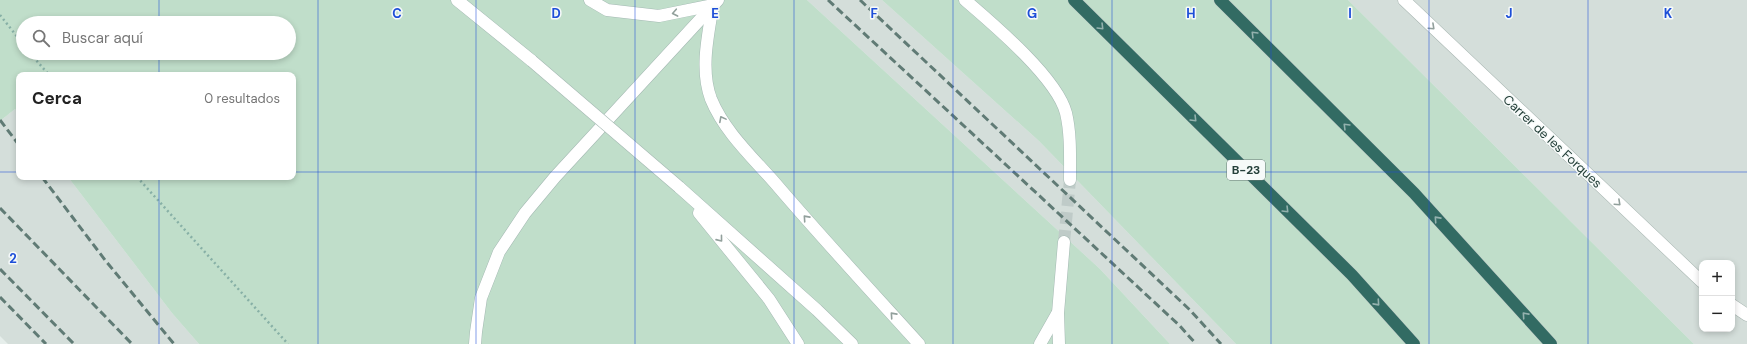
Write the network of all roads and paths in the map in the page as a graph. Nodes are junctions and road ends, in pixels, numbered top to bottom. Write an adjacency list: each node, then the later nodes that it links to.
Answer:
1 (457, 0): 14 (street, bridge)
2 (590, 0): 7 (street, one-way to 2)
3 (965, 0): 13 (street)
4 (1074, 0): 27 (highway, B-23, one-way to 27)
5 (1220, 0): 28 (highway, one-way to 5)
6 (1404, 0): 16 (street, Carrer de les Forques, one-way to 16)
7 (715, 3): 21 (street); 24 (street, one-way to 7)
8 (0, 15): 9 (path)
9 (16, 35)
10 (36, 60): 11 (path)
11 (46, 72)
12 (140, 180): 20 (path)
13 (1070, 180)
14 (679, 187): 22 (street, one-way to 22); 23 (street)
15 (1064, 242): 18 (street)
16 (1699, 279)
17 (1735, 307): 19 (street)
18 (1058, 312): 25 (street); 26 (street)
19 (1747, 316)
20 (288, 344)
21 (475, 344)
22 (798, 344)
23 (852, 344)
24 (919, 344)
25 (1040, 344)
26 (1059, 344)
27 (1414, 344)
28 (1551, 344)

